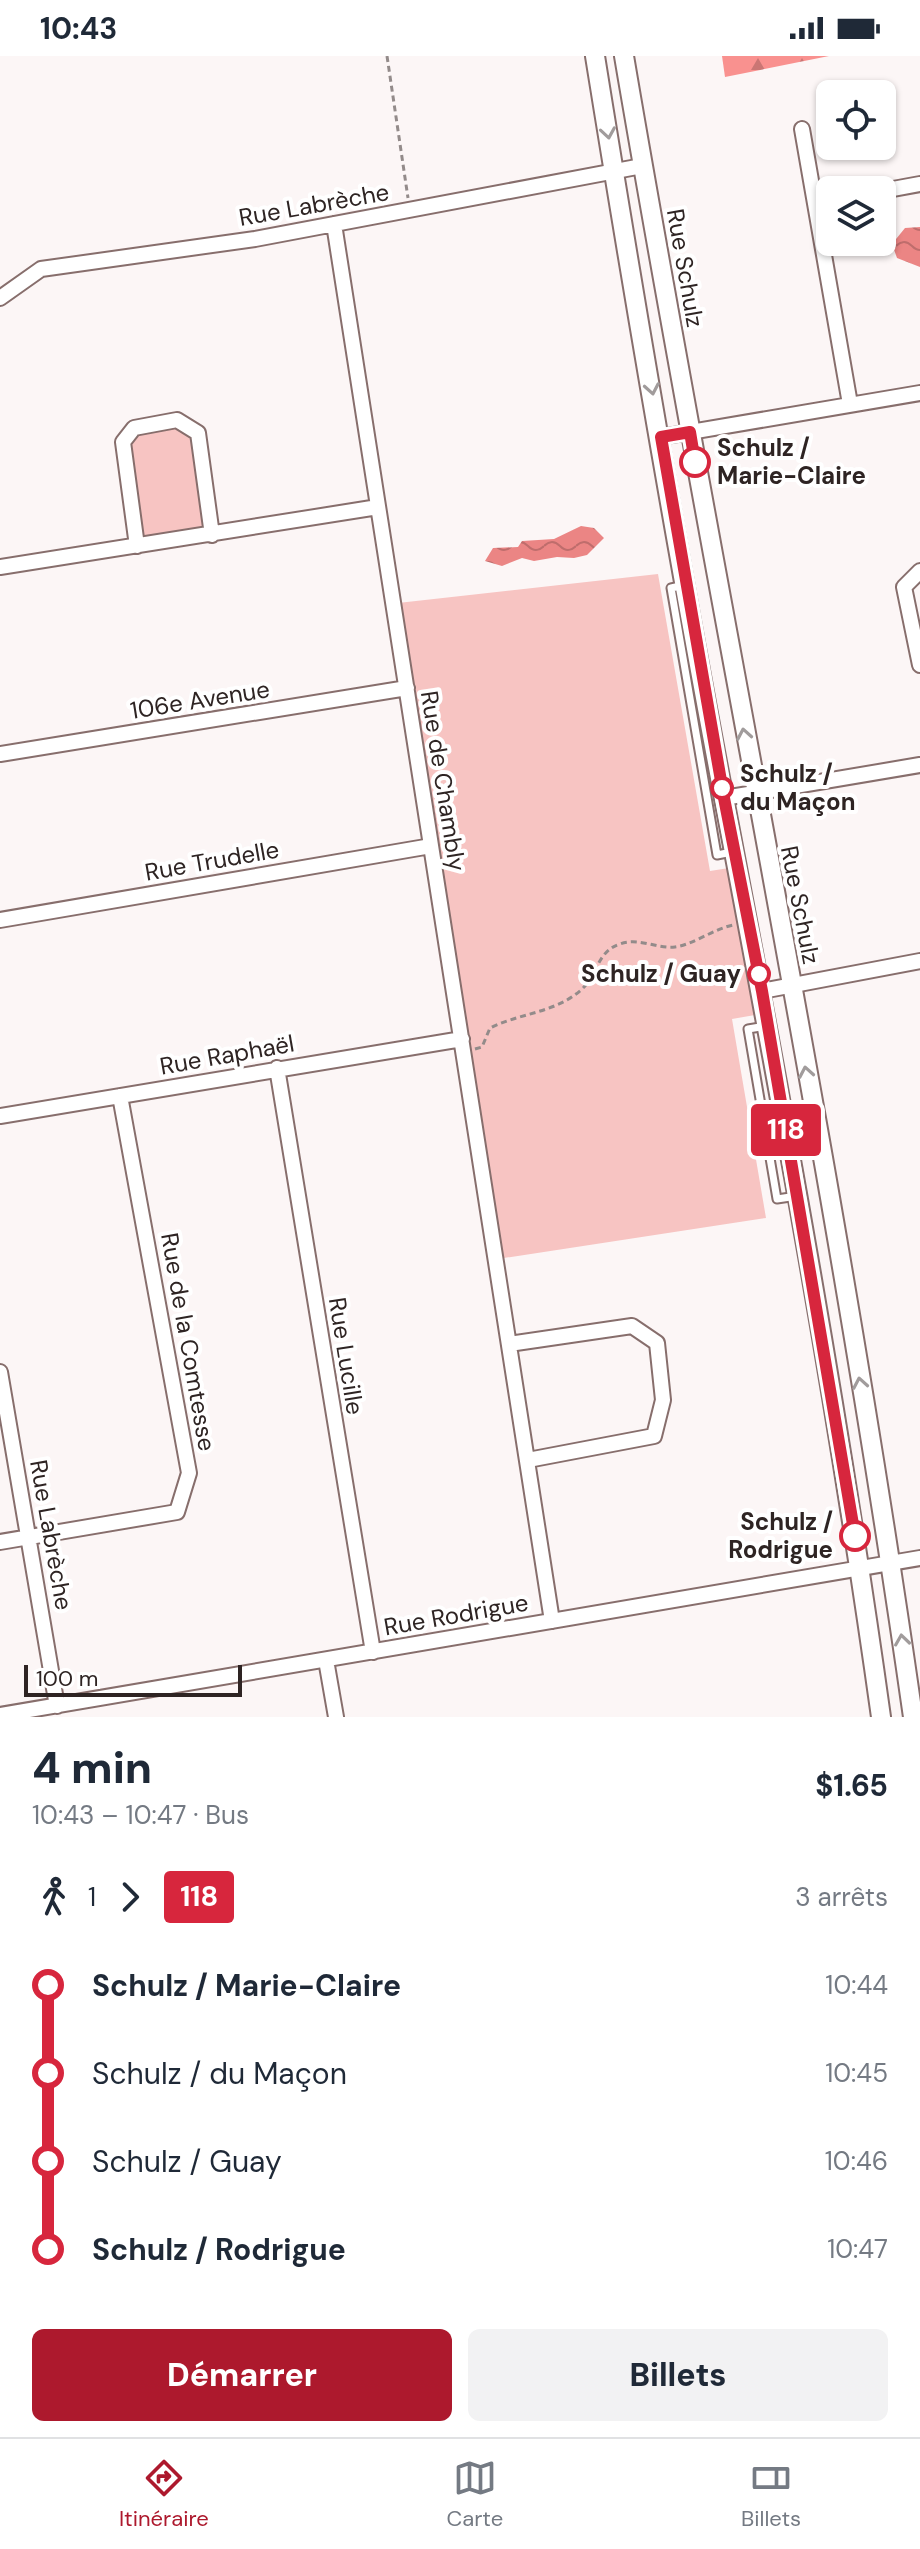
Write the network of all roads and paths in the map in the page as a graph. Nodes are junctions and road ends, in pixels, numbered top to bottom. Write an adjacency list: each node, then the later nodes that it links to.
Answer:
1 (387, 56): 10 (path)
2 (595, 56): 6 (street, one-way to 6)
3 (624, 56): 5 (street, Rue Schulz)
4 (802, 129): 7 (street)
5 (642, 166): 6 (street, Rue Labrèche); 16 (street, Rue Schulz)
6 (614, 171): 10 (street, Rue Labrèche); 17 (street, one-way to 17)
7 (816, 179)
8 (920, 184): 9 (street)
9 (896, 188)
10 (410, 210): 11 (street, Rue Labrèche)
11 (334, 224): 13 (street, Rue Labrèche); 18 (street, Rue de Chambly)
12 (830, 256): 15 (street)
13 (0, 298)
14 (920, 393): 15 (street)
15 (850, 404): 16 (street)
16 (690, 432): 17 (street); 24 (street, Rue Schulz)
17 (661, 437): 23 (street)
18 (378, 507): 19 (street); 27 (street, Rue de Chambly)
19 (212, 535): 20 (street); 20 (street)
20 (137, 546): 21 (street)
21 (0, 567)
22 (920, 571): 26 (street)
23 (687, 585): 25 (street); 33 (lane)
24 (726, 634): 25 (street); 30 (street, Rue Schulz, one-way to 24)
25 (696, 639): 31 (street)
26 (920, 665)
27 (407, 688): 28 (street, 106e Avenue); 32 (street, Rue de Chambly)
28 (0, 754)
29 (920, 765): 30 (street)
30 (754, 793): 31 (street); 37 (street, Rue Schulz)
31 (724, 798): 33 (street)
32 (431, 846): 34 (street, Rue Trudelle); 39 (street, Rue de Chambly)
33 (735, 852): 35 (street)
34 (0, 920)
35 (749, 922): 38 (street); 39 (path)
36 (920, 961): 37 (street)
37 (791, 985): 38 (street); 43 (street, Rue Schulz, one-way to 37)
38 (762, 991): 44 (street)
39 (463, 1046): 40 (street, Rue Raphaël); 45 (street, Rue de Chambly)
40 (277, 1068): 41 (street, Rue Raphaël); 54 (street, Rue Lucille)
41 (120, 1096): 42 (street, Rue Raphaël); 48 (street, Rue de la Comtesse)
42 (0, 1116)
43 (830, 1212): 44 (street); 51 (street, Rue Schulz, one-way to 43)
44 (801, 1217): 52 (street)
45 (509, 1344): 47 (street, Rue de Chambly); 47 (street)
46 (0, 1372): 48 (street, Rue Labrèche)
47 (528, 1460): 53 (street, Rue de Chambly)
48 (29, 1537): 49 (street, Rue de la Comtesse); 56 (street, Rue Labrèche)
49 (0, 1542)
50 (920, 1558): 51 (street, Rue Rodrigue)
51 (891, 1563): 52 (street, Rue Rodrigue); 60 (street, Rue Schulz, one-way to 51)
52 (860, 1569): 53 (street, Rue Rodrigue); 59 (street)
53 (552, 1621): 54 (street, Rue Rodrigue)
54 (373, 1652): 55 (street, Rue Rodrigue)
55 (326, 1660): 56 (street, Rue Rodrigue); 58 (street)
56 (57, 1706): 57 (street, Rue Rodrigue)
57 (0, 1715)
58 (336, 1717)
59 (881, 1717)
60 (913, 1717)

